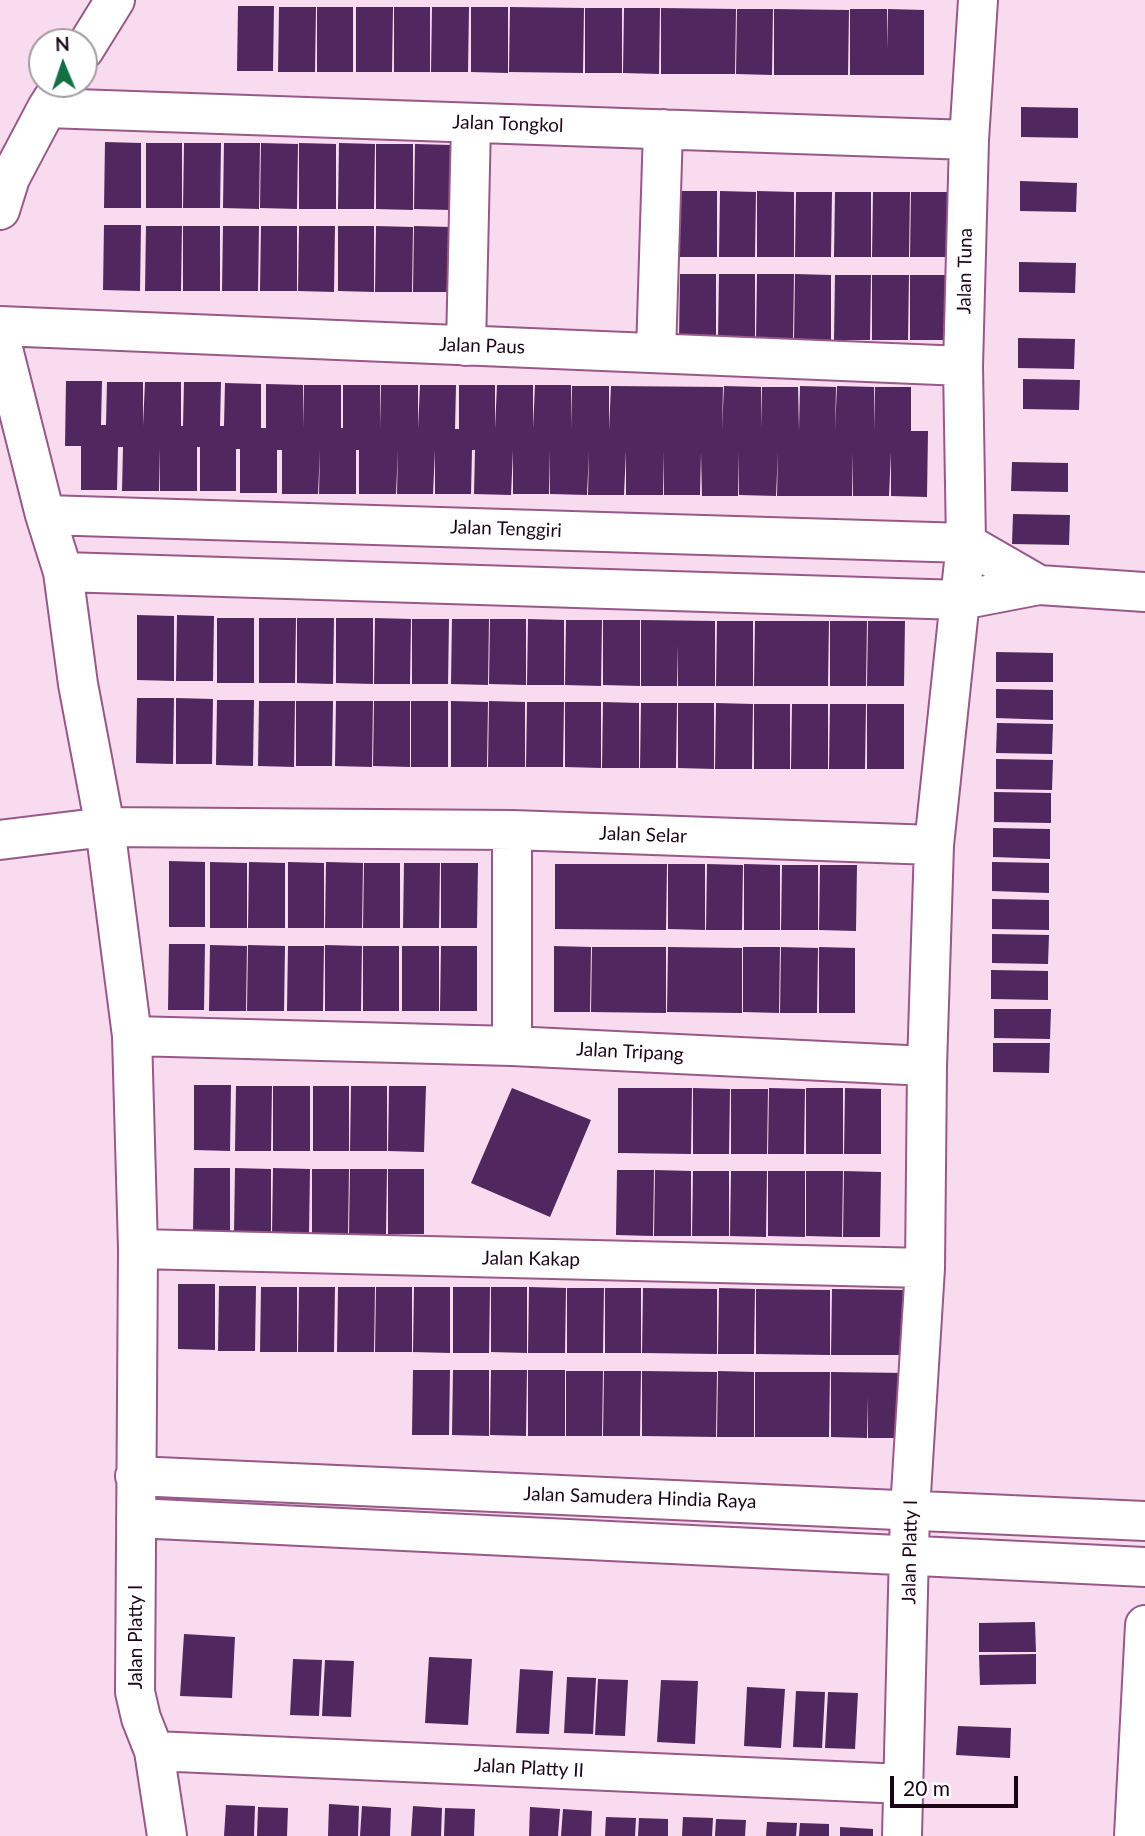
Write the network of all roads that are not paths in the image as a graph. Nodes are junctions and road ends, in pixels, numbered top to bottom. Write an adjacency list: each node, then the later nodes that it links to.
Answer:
1 (115, 0): 3 (street)
2 (978, 0): 8 (street, Jalan Tuna)
3 (98, 28)
4 (53, 98): 9 (street)
5 (85, 98): 6 (street, Jalan Tongkol)
6 (471, 123): 7 (street, Jalan Tongkol); 12 (street)
7 (663, 129): 8 (street, Jalan Tongkol); 13 (street)
8 (969, 140): 14 (street, Jalan Tuna)
9 (0, 210)
10 (0, 326): 12 (street, Jalan Paus)
11 (0, 337): 15 (street, Jalan Platty I)
12 (466, 346): 13 (street, Jalan Paus)
13 (656, 353): 14 (street, Jalan Paus)
14 (963, 366): 16 (street, Jalan Tuna)
15 (45, 514): 16 (street, Jalan Tenggiri); 17 (street, Jalan Platty I)
16 (966, 543): 18 (street); 20 (street, Jalan Tuna)
17 (63, 572): 20 (street); 21 (street, Jalan Platty I)
18 (1039, 585): 19 (street); 20 (street)
19 (1145, 592)
20 (961, 600): 24 (street)
21 (105, 827): 22 (street, Jalan Selar); 23 (street, Jalan Selar); 25 (street, Jalan Platty I)
22 (512, 830): 24 (street, Jalan Selar); 26 (street)
23 (0, 840)
24 (934, 845): 27 (street)
25 (132, 1036): 26 (street, Jalan Tripang); 28 (street, Jalan Platty I)
26 (512, 1046): 27 (street, Jalan Tripang)
27 (927, 1066): 29 (street)
28 (138, 1249): 29 (street, Jalan Kakap); 30 (street, Jalan Platty I)
29 (925, 1268): 31 (street, Jalan Platty I)
30 (135, 1476): 31 (street, Jalan Samudera Hindia Raya); 32 (street, Jalan Platty I)
31 (910, 1510): 33 (street, Jalan Samudera Hindia Raya); 35 (street, Jalan Platty I)
32 (136, 1518): 35 (street); 38 (street, Jalan Platty I)
33 (1145, 1521): 34 (street)
34 (1145, 1530)
35 (911, 1556): 36 (street); 39 (street, Jalan Platty I)
36 (1145, 1567)
37 (1145, 1625): 42 (street)
38 (154, 1751): 39 (street, Jalan Platty II); 40 (street, Jalan Platty I)
39 (904, 1784): 41 (street, Jalan Platty I)
40 (167, 1836)
41 (902, 1836)
42 (1134, 1836)

